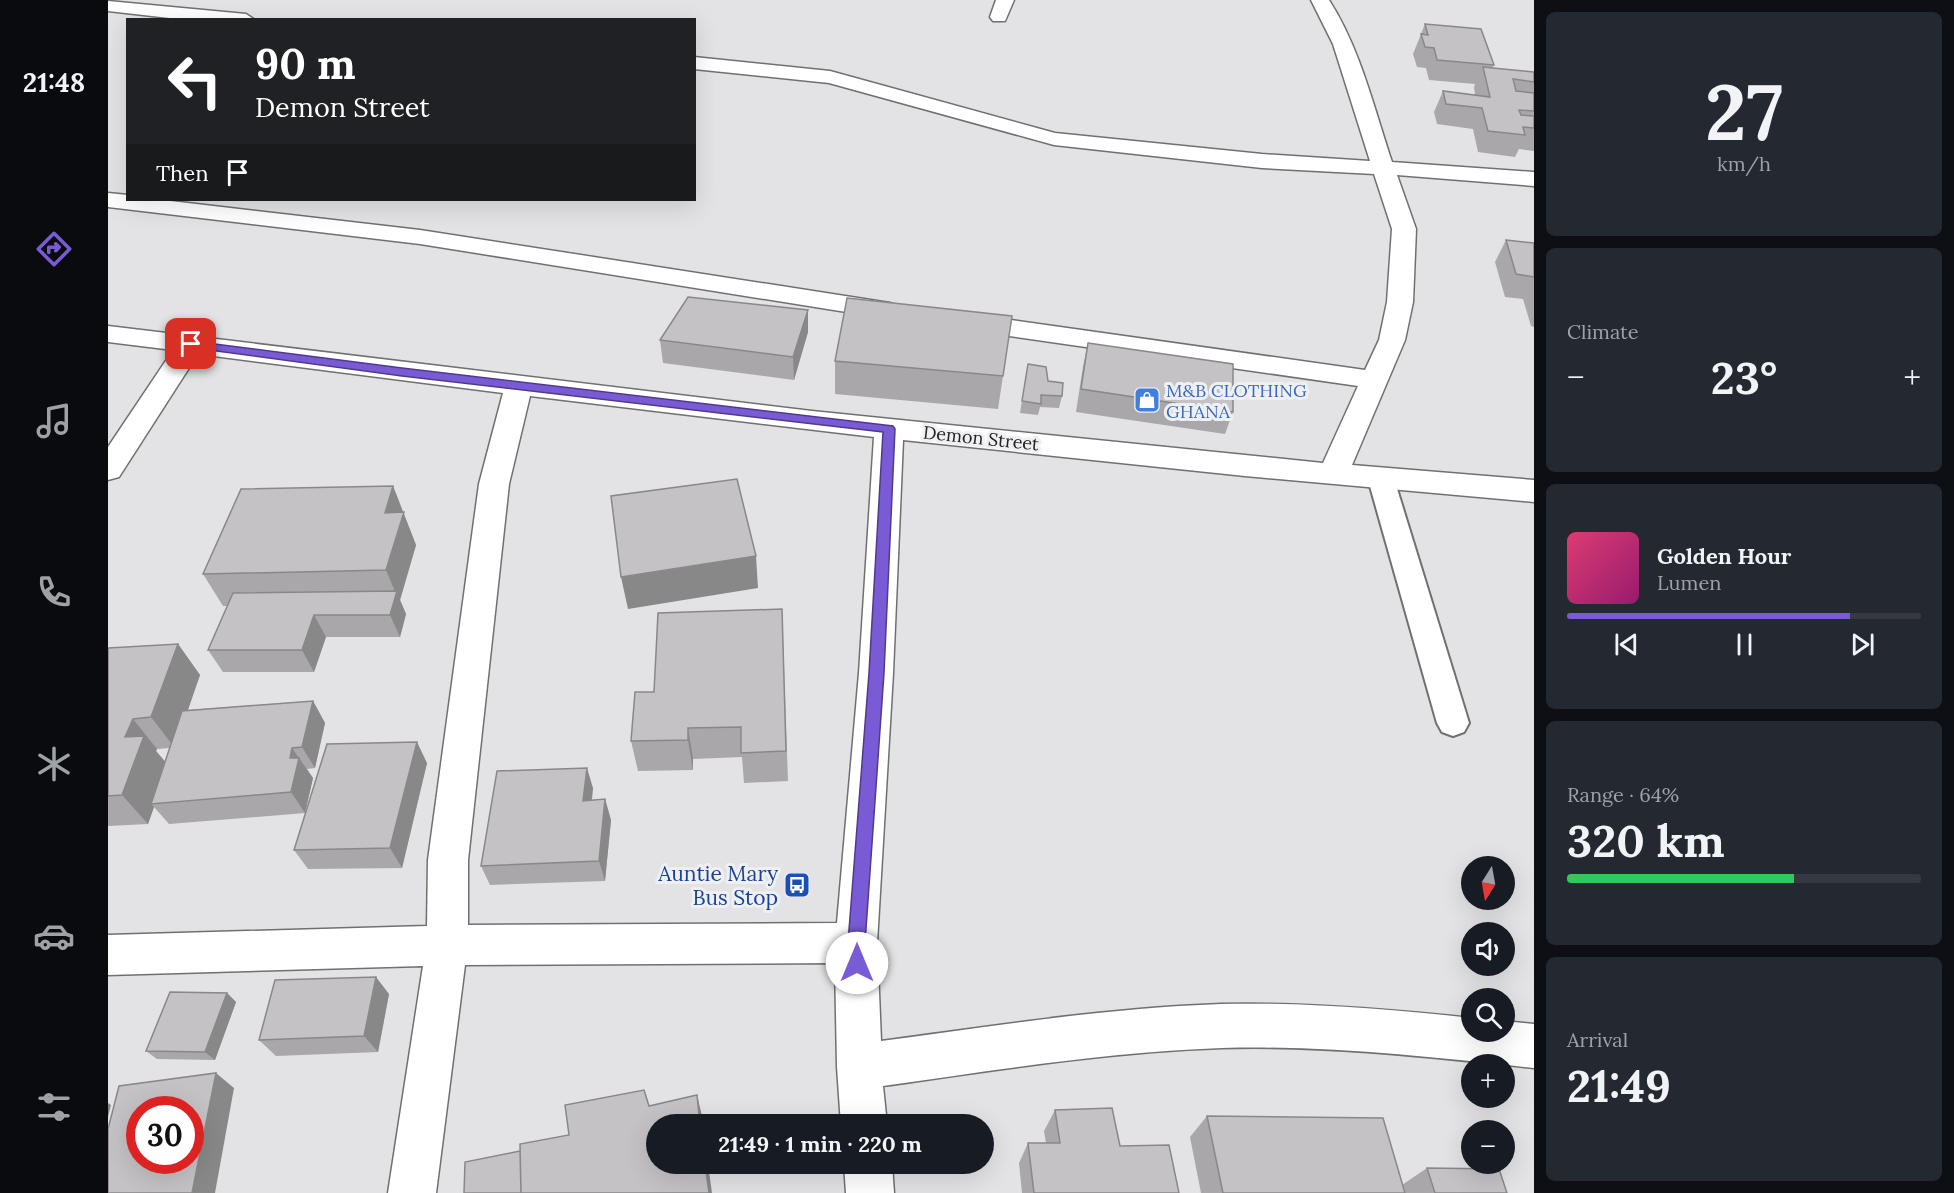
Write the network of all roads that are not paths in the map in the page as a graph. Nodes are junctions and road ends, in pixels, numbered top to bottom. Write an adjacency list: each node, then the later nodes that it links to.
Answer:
1 (1320, 0): 5 (street)
2 (108, 6): 3 (street)
3 (226, 18)
4 (696, 63): 5 (street)
5 (1382, 169): 6 (street); 10 (street)
6 (1534, 179)
7 (108, 200): 10 (street)
8 (108, 334): 9 (street, Demon Street)
9 (191, 344): 11 (street, Demon Street); 13 (street)
10 (1376, 380): 14 (street)
11 (519, 386): 12 (street, Demon Street); 19 (street)
12 (889, 429): 14 (street, Demon Street); 18 (street)
13 (108, 470)
14 (1333, 474): 15 (street, Demon Street)
15 (1381, 479): 16 (street, Demon Street); 17 (lane)
16 (1534, 491)
17 (1454, 723)
18 (856, 943): 19 (street); 22 (street)
19 (447, 945): 20 (street); 25 (street)
20 (108, 955)
21 (1534, 1046): 22 (street)
22 (859, 1067): 23 (street)
23 (863, 1114)
24 (869, 1174): 26 (street)
25 (412, 1193)
26 (870, 1193)

